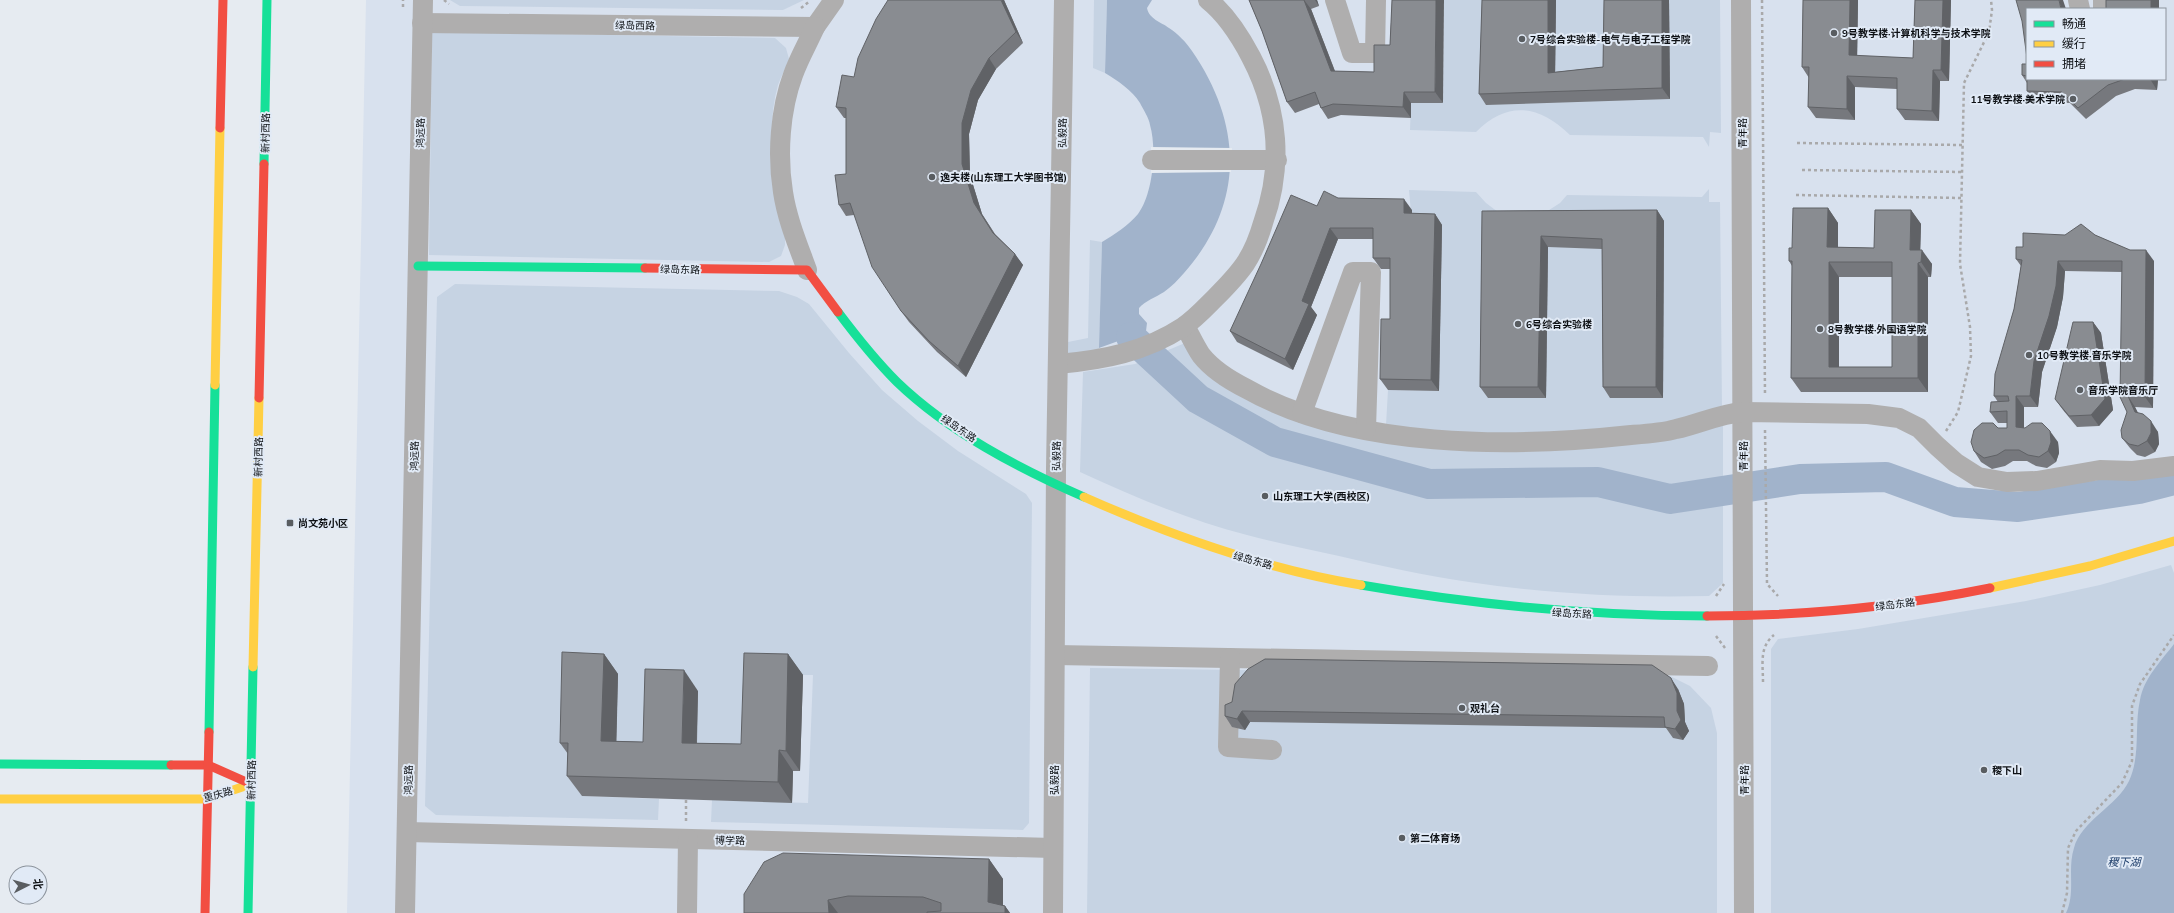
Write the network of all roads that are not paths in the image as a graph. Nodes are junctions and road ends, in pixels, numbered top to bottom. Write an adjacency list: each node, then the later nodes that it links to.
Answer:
1 (222, 0): 30 (street)
2 (267, 0): 31 (street, 新村西路)
3 (423, 0): 10 (street, 鸿远路)
4 (834, 0): 11 (street)
5 (1064, 0): 17 (street, 弘毅路)
6 (1208, 0): 13 (street)
7 (1335, 0): 8 (street)
8 (1376, 0)
9 (1741, 0): 18 (street, 青年路)
10 (422, 23): 11 (street, 绿岛西路); 14 (street, 鸿远路)
11 (815, 27): 15 (street)
12 (1152, 160): 13 (street)
13 (1277, 160): 16 (street)
14 (418, 266): 15 (street, 绿岛东路); 34 (street, 鸿远路)
15 (807, 270): 22 (street, 绿岛东路)
16 (1185, 326): 17 (street); 19 (street)
17 (1058, 364): 22 (street, 弘毅路)
18 (1743, 412): 20 (street); 21 (street); 24 (street, 青年路)
19 (1302, 413): 20 (street); 20 (street)
20 (1366, 429)
21 (2174, 466)
22 (1056, 484): 24 (street, 绿岛东路); 25 (street, 弘毅路)
23 (2174, 541): 24 (street, 绿岛东路)
24 (1743, 616): 42 (street, 青年路)
25 (1055, 655): 26 (street); 36 (street, 弘毅路)
26 (1230, 658): 27 (street); 28 (street)
27 (1708, 666)
28 (1272, 750)
29 (0, 764): 30 (street, 重庆路)
30 (208, 765): 31 (street, 重庆路); 33 (street)
31 (251, 784): 33 (street, 重庆路); 38 (street, 新村西路)
32 (0, 798): 33 (street, 重庆路)
33 (207, 799): 37 (street)
34 (406, 832): 35 (street, 博学路); 39 (street, 鸿远路)
35 (687, 833): 36 (street, 博学路); 40 (street)
36 (1053, 848): 41 (street, 弘毅路)
37 (205, 913)
38 (248, 913)
39 (405, 913)
40 (687, 913)
41 (1052, 913)
42 (1744, 913)

